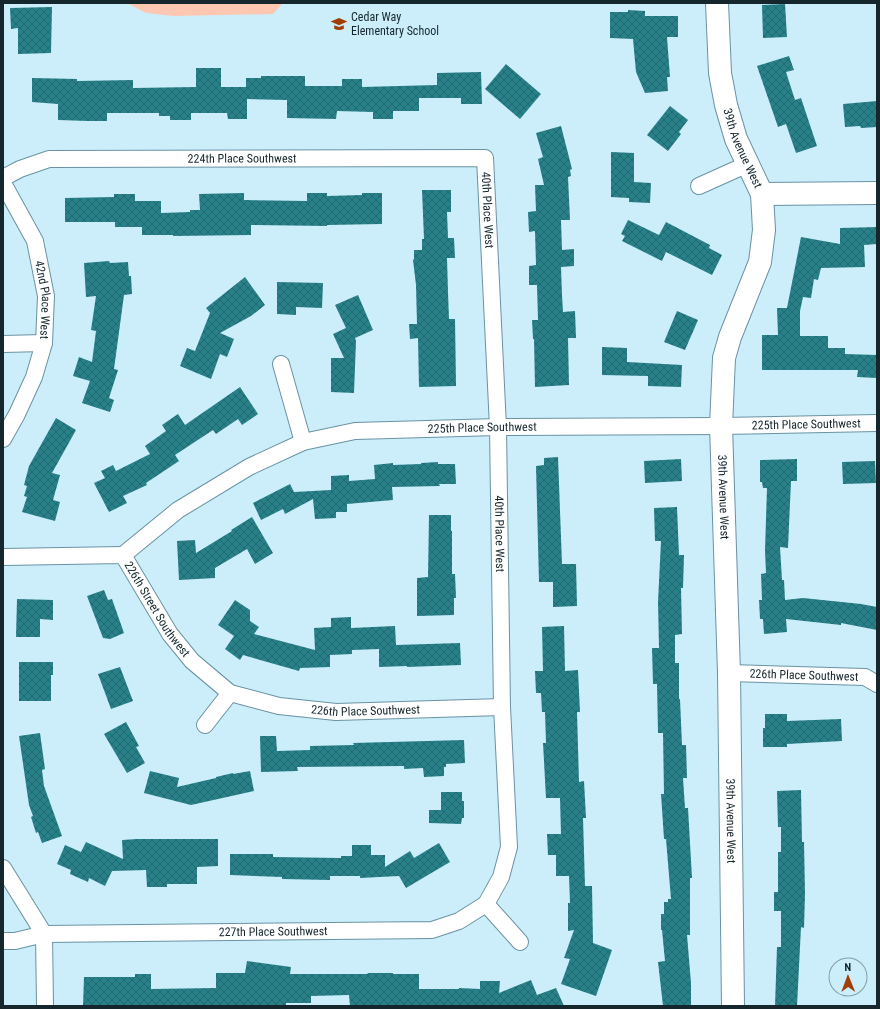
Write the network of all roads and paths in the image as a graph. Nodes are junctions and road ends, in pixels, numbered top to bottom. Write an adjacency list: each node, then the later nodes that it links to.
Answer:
1 (717, 3): 3 (street, 39th Avenue West)
2 (485, 158): 4 (street, 224th Place Southwest); 14 (street, 40th Place West)
3 (748, 164): 6 (street); 8 (street, 39th Avenue West)
4 (3, 178)
5 (3, 183): 9 (street, 42nd Place West)
6 (699, 186)
7 (877, 193): 8 (street)
8 (762, 194): 13 (street, 39th Avenue West)
9 (44, 343): 10 (street); 15 (street, 42nd Place West)
10 (3, 344)
11 (281, 364): 16 (street)
12 (877, 423): 13 (street, 225th Place Southwest)
13 (721, 426): 14 (street, 225th Place Southwest); 19 (street, 39th Avenue West)
14 (498, 427): 16 (street, 225th Place Southwest); 22 (street, 40th Place West)
15 (3, 439)
16 (303, 442): 17 (street, 225th Place Southwest)
17 (123, 555): 18 (street, 226th Street Southwest); 21 (street, 226th Street Southwest)
18 (3, 557)
19 (729, 673): 20 (street, 226th Place Southwest); 30 (street, 39th Avenue West)
20 (877, 684)
21 (230, 693): 22 (street, 226th Place Southwest); 23 (street)
22 (502, 707): 25 (street, 40th Place West)
23 (205, 725)
24 (3, 868): 26 (street)
25 (486, 904): 26 (street, 227th Place Southwest); 28 (street)
26 (44, 934): 27 (street, 227th Place Southwest); 29 (street)
27 (3, 941)
28 (520, 942)
29 (45, 1006)
30 (733, 1006)

